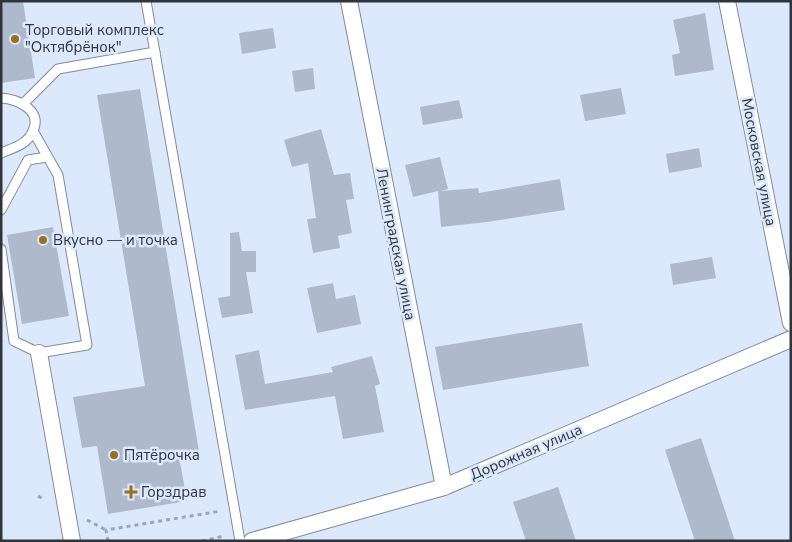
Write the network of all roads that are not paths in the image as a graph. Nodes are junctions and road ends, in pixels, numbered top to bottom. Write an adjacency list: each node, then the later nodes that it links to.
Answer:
1 (146, 1): 4 (lane)
2 (349, 1): 17 (street, Ленинградская улица)
3 (727, 1): 14 (street, Московская улица)
4 (155, 52): 6 (lane); 19 (lane)
5 (1, 98): 6 (lane)
6 (24, 104): 7 (lane)
7 (33, 131): 8 (lane); 9 (lane)
8 (1, 153)
9 (48, 157): 10 (lane); 16 (lane)
10 (1, 210)
11 (1, 249): 13 (lane)
12 (1, 299): 13 (lane)
13 (8, 308): 16 (lane)
14 (791, 322)
15 (791, 339): 17 (street, Дорожная улица)
16 (39, 353): 18 (street)
17 (444, 487): 20 (street, Дорожная улица)
18 (72, 541)
19 (240, 541)
20 (252, 541)

